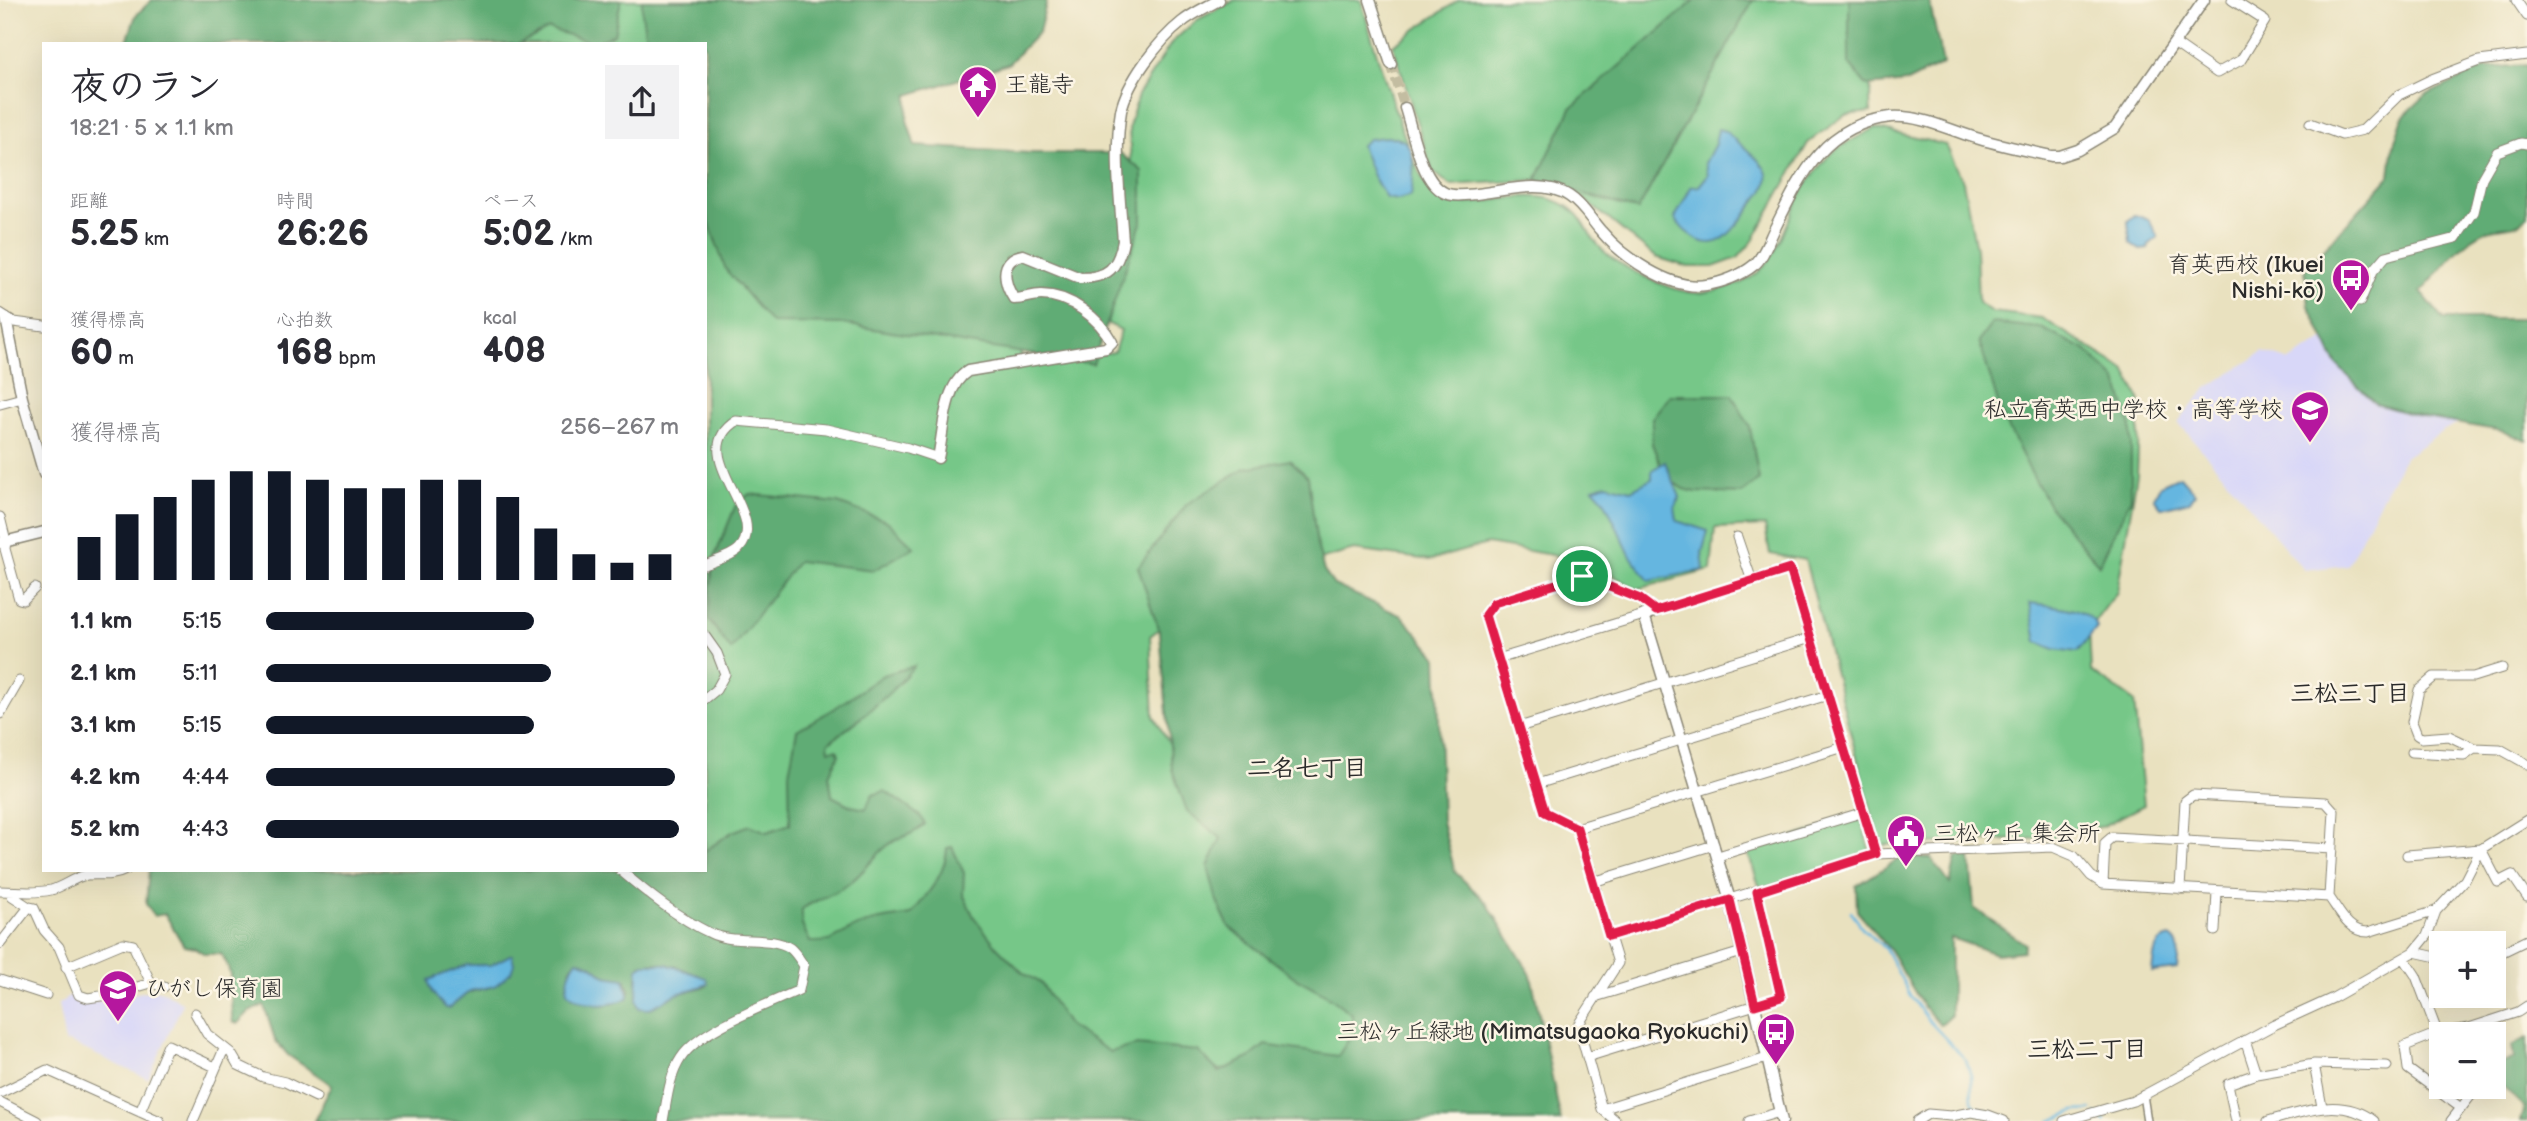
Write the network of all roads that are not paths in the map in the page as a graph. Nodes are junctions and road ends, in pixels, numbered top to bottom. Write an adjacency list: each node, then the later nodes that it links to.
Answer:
1 (1219, 0): 18 (street)
2 (1370, 0): 9 (street)
3 (2204, 0): 7 (street)
4 (2232, 0): 7 (street)
5 (2516, 0): 6 (street)
6 (2527, 16)
7 (2174, 43): 10 (street)
8 (2527, 55): 11 (street)
9 (1391, 64)
10 (1405, 108)
11 (2310, 123)
12 (2527, 144): 13 (street)
13 (2360, 302)
14 (3, 315): 15 (street); 16 (street)
15 (42, 326)
16 (22, 398): 17 (street); 19 (street)
17 (0, 404)
18 (939, 458): 24 (street)
19 (42, 467)
20 (0, 517): 23 (street)
21 (42, 532): 23 (street)
22 (1737, 537): 25 (street)
23 (3, 542): 26 (street)
24 (707, 564)
25 (1752, 581): 27 (street); 29 (street)
26 (36, 588)
27 (1656, 611): 28 (street); 31 (street)
28 (1644, 615): 31 (street); 34 (street)
29 (1811, 638): 34 (street); 35 (street)
30 (707, 639): 36 (street)
31 (1498, 660): 38 (street)
32 (2502, 668): 41 (street)
33 (19, 681): 37 (street)
34 (1664, 682): 38 (street); 39 (street)
35 (1828, 695): 39 (street); 40 (street)
36 (707, 697)
37 (0, 714)
38 (1519, 727): 44 (street)
39 (1682, 739): 44 (street); 45 (street)
40 (1844, 747): 45 (street); 46 (street)
41 (2474, 748): 42 (street); 43 (street)
42 (2412, 752)
43 (2527, 764)
44 (1536, 784): 48 (street)
45 (1697, 792): 48 (street); 52 (street)
46 (1864, 812): 52 (street); 53 (street)
47 (2527, 820): 51 (street)
48 (1577, 828): 57 (street)
49 (2183, 841): 50 (street); 50 (street); 58 (street); 59 (street)
50 (2332, 849): 64 (street)
51 (2481, 849): 54 (street); 65 (street); 68 (street)
52 (1716, 851): 57 (street); 66 (street)
53 (1876, 854): 58 (street); 62 (street)
54 (2407, 855)
55 (122, 872): 61 (street)
56 (622, 872): 115 (street)
57 (1593, 882): 70 (street)
58 (2103, 884): 59 (street)
59 (2180, 889): 63 (street)
60 (0, 891): 61 (street)
61 (11, 892): 67 (street)
62 (1757, 892): 66 (street); 84 (street)
63 (2217, 892): 64 (street); 69 (street)
64 (2329, 897): 68 (street)
65 (2527, 897)
66 (1730, 900): 70 (street); 74 (street)
67 (29, 907): 72 (street); 78 (street)
68 (2436, 911): 75 (street)
69 (2215, 931)
70 (1609, 936): 83 (street)
71 (2527, 940): 73 (street)
72 (0, 944)
73 (2506, 950)
74 (1742, 952): 83 (street); 84 (street)
75 (2414, 952): 76 (street); 77 (street)
76 (2429, 955)
77 (2404, 958): 87 (street); 89 (street)
78 (66, 967): 80 (street); 80 (street)
79 (0, 980): 82 (street)
80 (151, 983): 81 (street)
81 (164, 987)
82 (46, 995)
83 (1595, 997): 92 (street)
84 (1755, 1005): 92 (street); 93 (street)
85 (2527, 1006): 88 (street)
86 (195, 1013): 91 (street)
87 (2434, 1022)
88 (2487, 1022)
89 (2245, 1040): 97 (street); 100 (street)
90 (2429, 1041): 98 (street)
91 (224, 1049): 96 (street); 101 (street)
92 (1587, 1057): 107 (street)
93 (1768, 1058): 107 (street); 110 (street)
94 (2314, 1064): 95 (street); 97 (street); 105 (street)
95 (2388, 1066)
96 (215, 1067): 109 (street); 114 (street)
97 (2256, 1074): 122 (street)
98 (2429, 1084)
99 (0, 1093): 109 (street)
100 (2143, 1095): 120 (street); 121 (street)
101 (316, 1097)
102 (2449, 1099): 106 (street)
103 (2468, 1099): 106 (street)
104 (0, 1102): 112 (street)
105 (2322, 1107): 108 (street); 111 (street)
106 (2461, 1108): 126 (street)
107 (1602, 1109): 116 (street)
108 (2352, 1109): 124 (street); 125 (street)
109 (140, 1112): 113 (street)
110 (1781, 1116): 117 (street)
111 (2291, 1117): 123 (street)
112 (37, 1121)
113 (160, 1121)
114 (192, 1121)
115 (663, 1121)
116 (1616, 1121)
117 (1749, 1121)
118 (1917, 1121): 119 (street)
119 (2004, 1121)
120 (2064, 1121)
121 (2147, 1121)
122 (2236, 1121)
123 (2268, 1121)
124 (2354, 1121)
125 (2374, 1121)
126 (2451, 1121)

